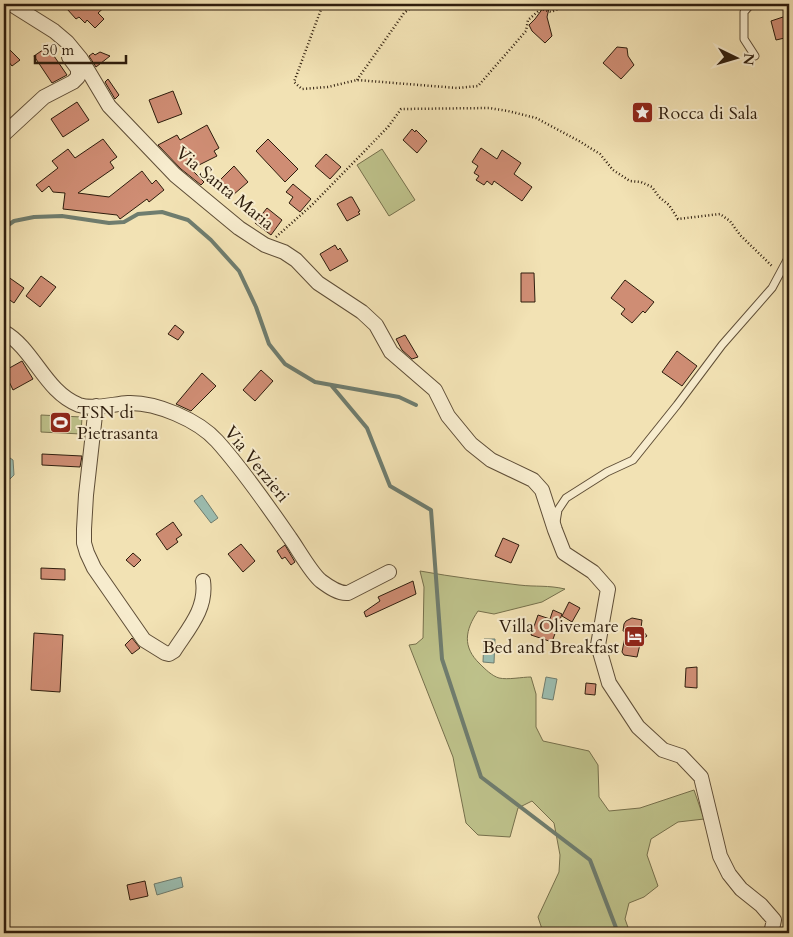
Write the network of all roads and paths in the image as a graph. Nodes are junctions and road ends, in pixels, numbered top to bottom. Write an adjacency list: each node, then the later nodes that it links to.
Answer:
1 (11, 4): 6 (street, Via Santa Maria)
2 (323, 4): 8 (path)
3 (416, 4): 8 (path)
4 (570, 4): 8 (path)
5 (751, 4): 7 (lane)
6 (67, 42): 9 (street); 10 (street, Via Santa Maria)
7 (755, 56)
8 (357, 80)
9 (4, 134)
10 (265, 245): 12 (path); 15 (street, Via Santa Maria)
11 (789, 258): 12 (lane)
12 (780, 273): 15 (lane)
13 (4, 332): 14 (street, Via Verzieri)
14 (96, 406): 16 (street, Via Verzieri); 17 (street)
15 (554, 530): 18 (street, Via Santa Maria)
16 (389, 572)
17 (202, 581)
18 (771, 933)

